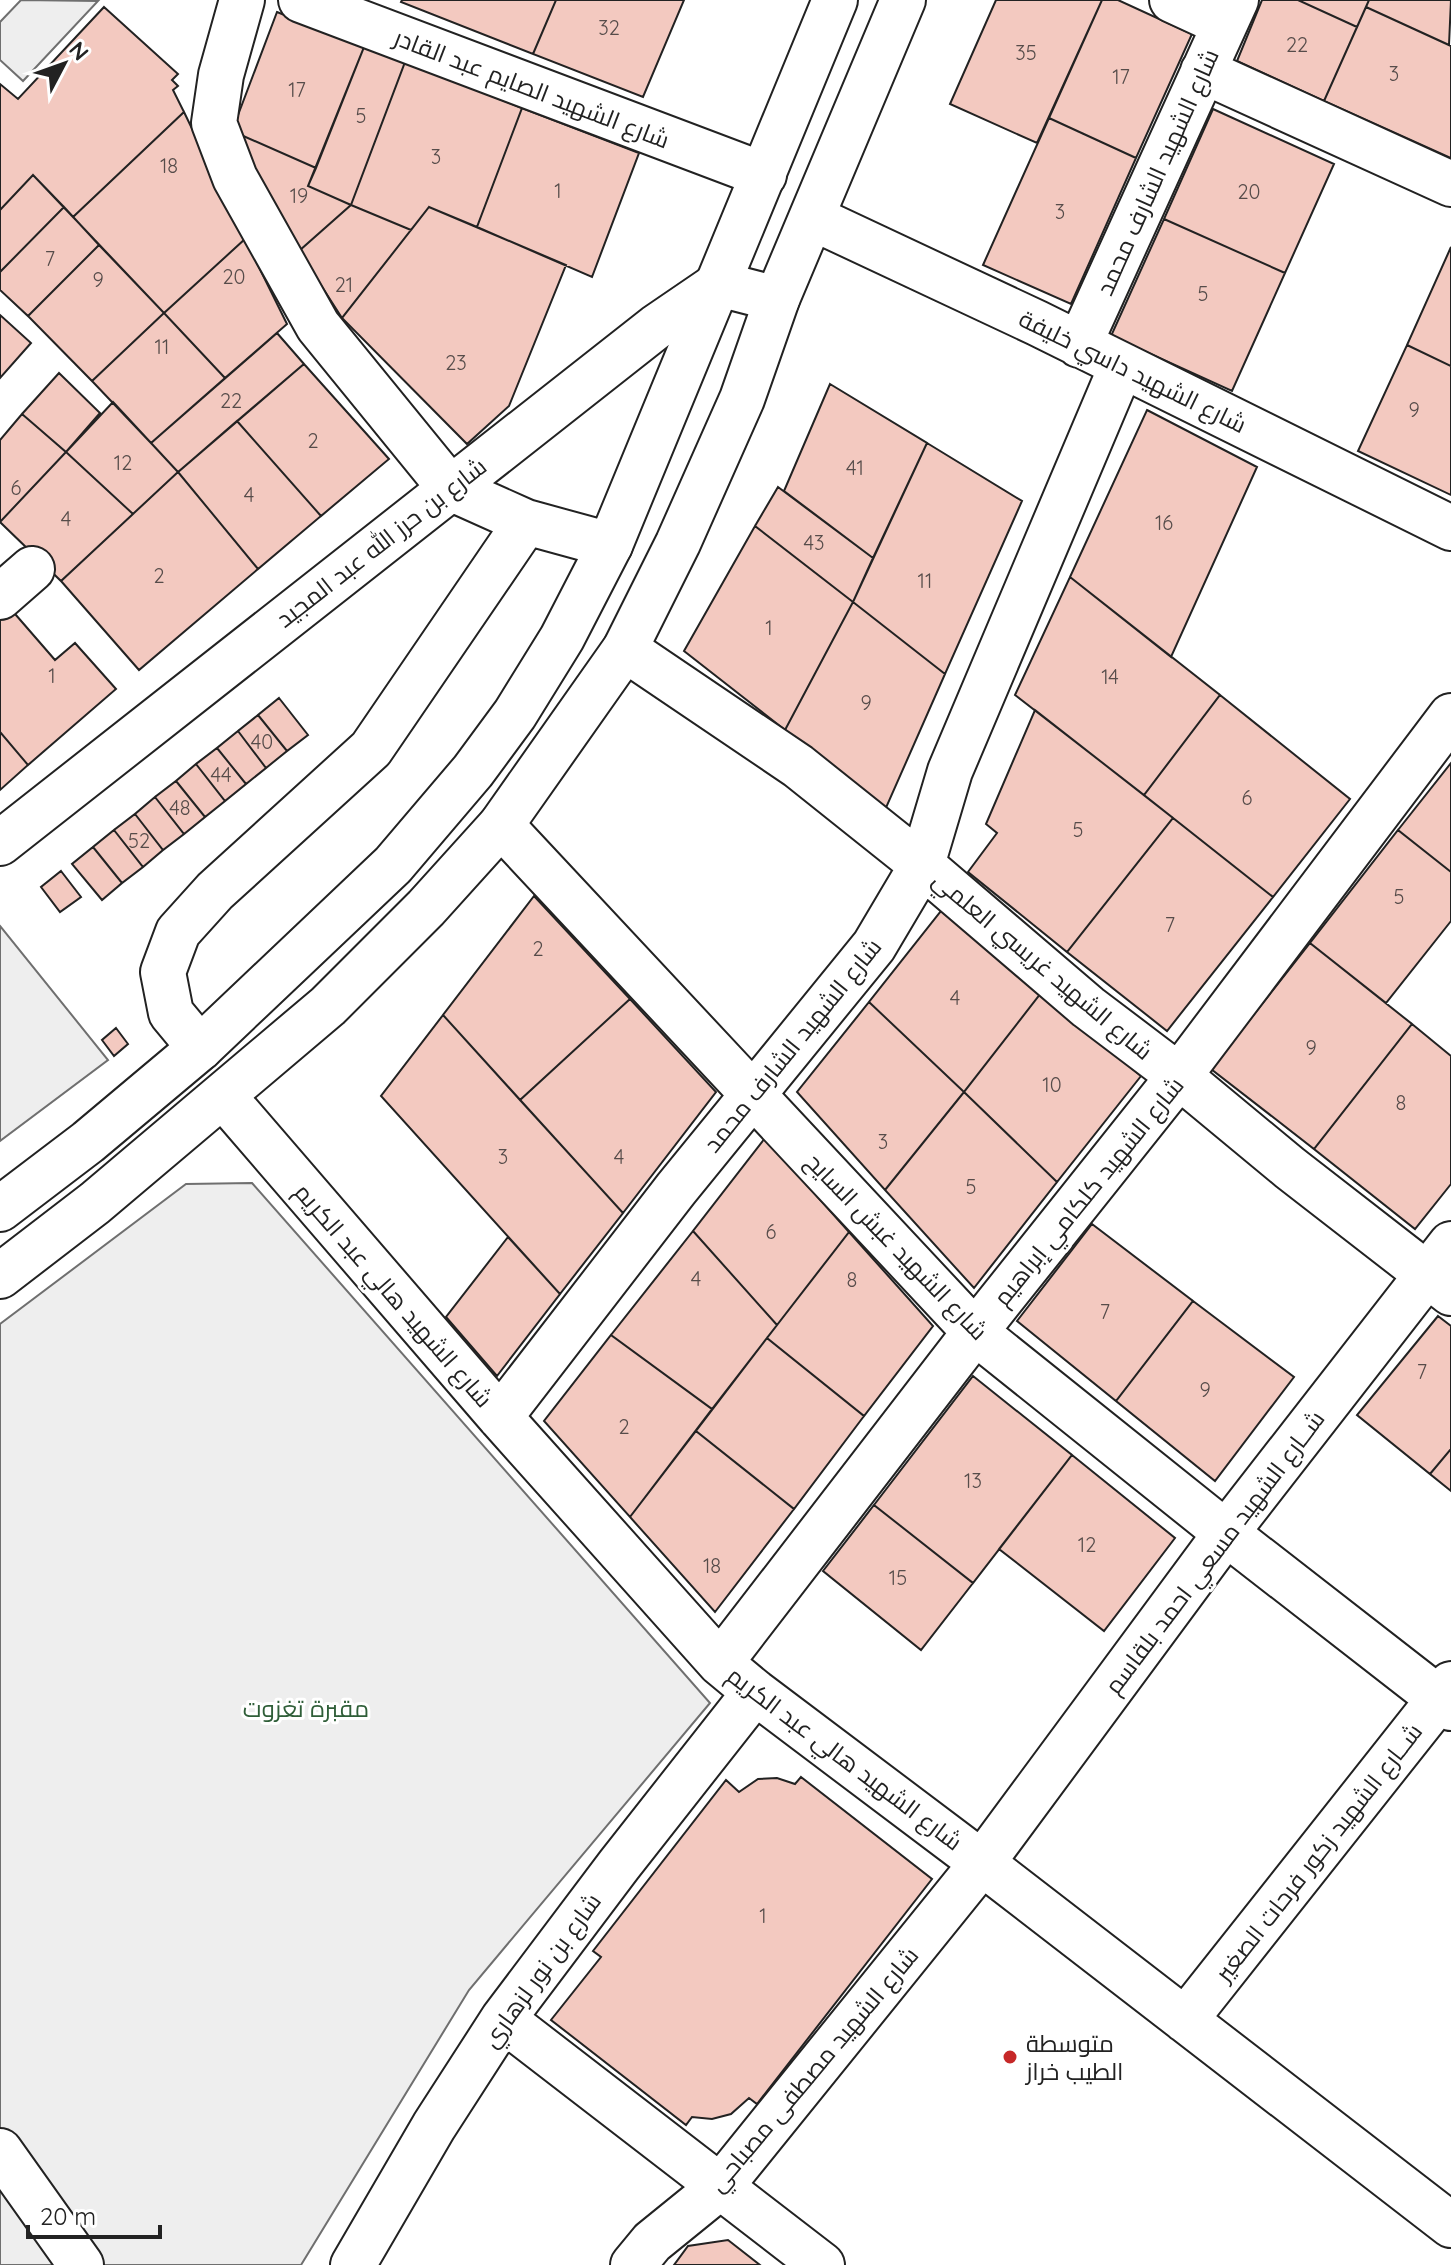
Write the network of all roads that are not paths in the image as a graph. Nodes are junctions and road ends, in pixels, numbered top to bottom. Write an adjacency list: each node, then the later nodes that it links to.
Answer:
1 (242, 0): 15 (main road)
2 (301, 0): 8 (main road, شارع الشهيد الصايم عبد القادر)
3 (835, 0): 8 (main road)
4 (903, 0): 10 (main road)
5 (1172, 0): 6 (main road)
6 (1230, 12): 7 (main road, شارع الشهيد الشارف محمد)
7 (1203, 71): 9 (main road); 13 (main road, شارع الشهيد الشارف محمد)
8 (764, 175): 11 (main road)
9 (1451, 184)
10 (813, 218): 12 (main road); 13 (main road, شارع الشهيد داسي خليفة)
11 (719, 284): 12 (main road); 15 (main road, شارع بن حرز الله عبد المجيد); 18 (main road)
12 (777, 299): 19 (main road)
13 (1079, 345): 14 (main road, شارع الشهيد داسي خليفة)
14 (1122, 365): 17 (main road, شارع الشهيد داسي خليفة); 23 (main road, شارع الشهيد الشارف محمد)
15 (450, 488): 16 (main road); 22 (main road, شارع بن حرز الله عبد المجيد)
16 (526, 522): 18 (main road); 24 (main road)
17 (1451, 528)
18 (610, 545): 24 (main road)
19 (625, 649): 21 (main road); 23 (main road, شارع الشهيد غريسي العلمي)
20 (1451, 716): 25 (main road, شارع الشهيد كلكامي إبراهيم)
21 (501, 825): 26 (main road, شارع الشهيد غبش السايح); 27 (main road)
22 (0, 843)
23 (922, 865): 25 (main road, شارع الشهيد غريسي العلمي); 26 (main road, شارع الشهيد الشارف محمد)
24 (200, 1048): 28 (main road)
25 (1179, 1076): 29 (main road, شارع الشهيد غريسي العلمي); 31 (main road, شارع الشهيد كلكامي إبراهيم)
26 (754, 1095): 31 (main road, شارع الشهيد غبش السايح); 32 (main road, شارع الشهيد الشارف محمد)
27 (224, 1097): 30 (main road); 32 (main road, شارع الشهيد هالي عبد الكريم)
28 (0, 1209)
29 (1443, 1270): 33 (main road, شــارع الشهيد مسعي احمد بلقاسم)
30 (0, 1276)
31 (975, 1332): 33 (main road, شارع الشهيد غبش السايح); 34 (main road, شارع الشهيد كلكامي إبراهيم)
32 (500, 1417): 34 (main road, شارع الشهيد هالي عبد الكريم)
33 (1226, 1533): 36 (main road, شارع الشهيد غبش السايح); 37 (main road, شــارع الشهيد مسعي احمد بلقاسم)
34 (720, 1663): 35 (main road, شارع الشهيد هالي عبد الكريم)
35 (755, 1692): 37 (main road, شارع الشهيد هالي عبد الكريم); 38 (main road, شارع بن نور لزهاري)
36 (1447, 1697): 39 (main road, شــارع الشهيد زكور فرحات الصغير)
37 (982, 1863): 39 (main road, شارع الشهيد هالي عبد الكريم); 41 (main road, شارع الشهيد مصطفى مصباحي)
38 (503, 2019): 41 (main road); 44 (main road, شارع بن نور لزهاري)
39 (1185, 2020): 42 (main road, شارع الشهيد هالي عبد الكريم)
40 (0, 2151): 43 (main road)
41 (721, 2186): 45 (main road, شارع الشهيد مصطفى مصباحي); 46 (main road)
42 (1446, 2211)
43 (81, 2265)
44 (353, 2265)
45 (633, 2265)
46 (822, 2265)

